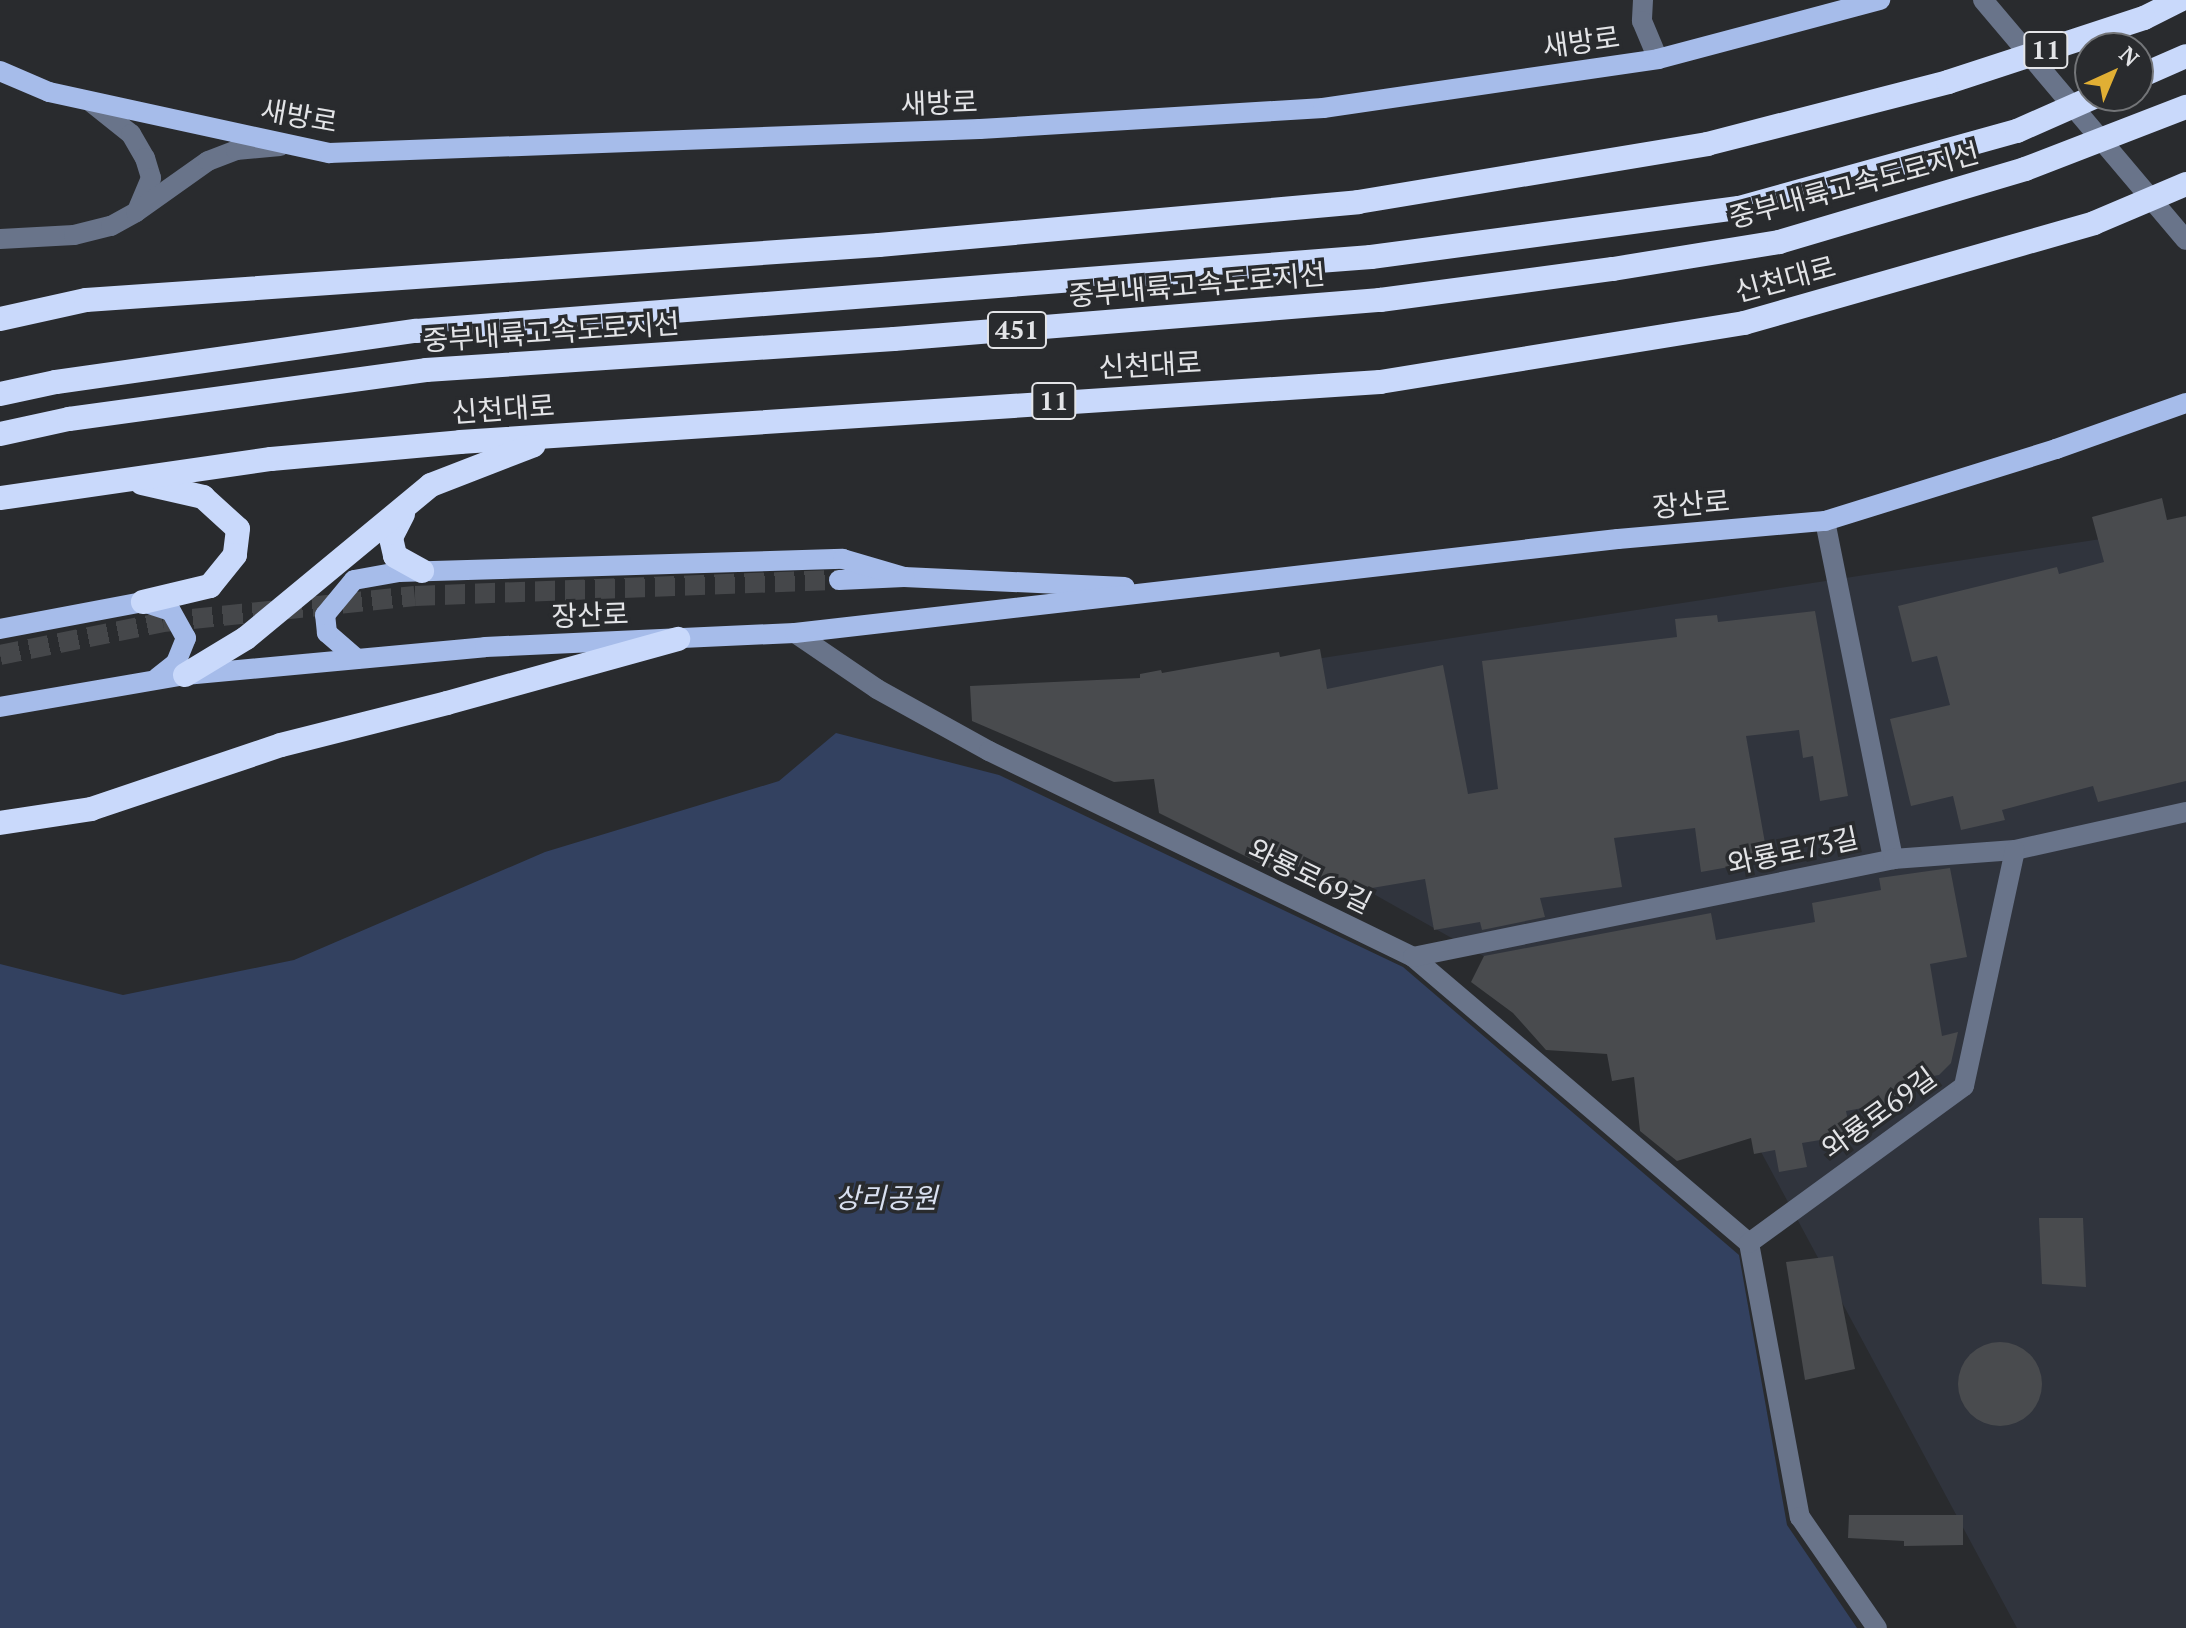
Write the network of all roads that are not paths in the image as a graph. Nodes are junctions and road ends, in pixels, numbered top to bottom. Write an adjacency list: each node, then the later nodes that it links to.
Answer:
1 (1643, 0): 6 (street)
2 (1880, 0): 6 (main road, 새방로)
3 (1983, 0): 16 (street)
4 (2180, 0): 17 (highway, 11, bridge)
5 (2186, 56): 7 (highway)
6 (1658, 59): 12 (main road, 새방로)
7 (2154, 70)
8 (0, 71): 9 (main road, 새방로)
9 (89, 101): 12 (main road, 새방로); 14 (street)
10 (2074, 106): 20 (highway, 중부내륙고속도로지선 / 451, bridge)
11 (2186, 107): 22 (highway, 중부내륙고속도로지선 / 451, bridge)
12 (297, 146): 14 (street)
13 (2186, 184): 23 (highway, 신천대로 / 11, bridge)
14 (136, 212): 15 (street)
15 (0, 239)
16 (2186, 240)
17 (86, 300): 18 (highway); 19 (highway, 11)
18 (0, 307)
19 (0, 319)
20 (0, 394)
21 (2186, 403): 27 (main road, 장산로)
22 (0, 434)
23 (563, 434): 24 (highway, 신천대로 / 11); 26 (highway)
24 (128, 479): 25 (highway, 신천대로 / 11); 32 (highway)
25 (0, 498)
26 (407, 505): 28 (highway); 37 (highway)
27 (1825, 521): 31 (main road, 장산로); 43 (street)
28 (422, 571): 29 (main road); 36 (main road)
29 (904, 577): 30 (main road, 장산로); 31 (main road, 장산로)
30 (839, 580)
31 (1185, 589): 34 (main road, 장산로)
32 (143, 602): 33 (main road); 38 (main road)
33 (0, 629)
34 (795, 633): 35 (main road, 장산로); 44 (street, 와룡로69길)
35 (678, 639): 36 (main road, 장산로); 41 (highway)
36 (357, 659): 37 (main road, 장산로)
37 (185, 675): 38 (main road, 장산로)
38 (153, 680): 39 (main road, 장산로)
39 (0, 707)
40 (2186, 812): 42 (street, 와룡로73길)
41 (0, 823)
42 (2015, 850): 43 (street, 와룡로73길); 45 (street, 와룡로69길)
43 (1893, 859): 44 (street, 와룡로73길)
44 (1413, 957): 45 (street, 와룡로69길)
45 (1749, 1243): 46 (street)
46 (1877, 1628)

